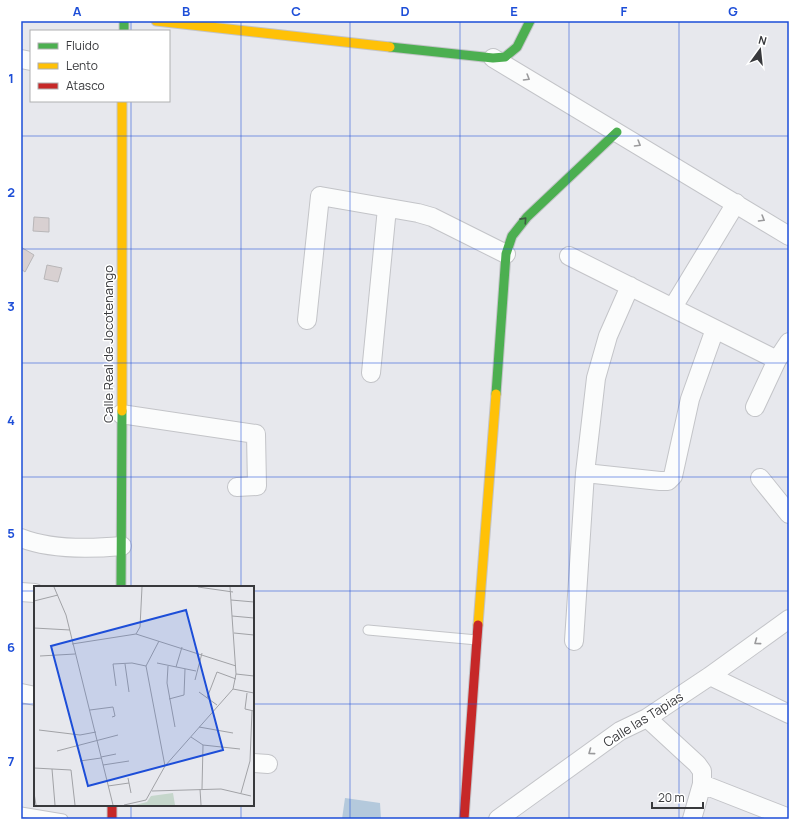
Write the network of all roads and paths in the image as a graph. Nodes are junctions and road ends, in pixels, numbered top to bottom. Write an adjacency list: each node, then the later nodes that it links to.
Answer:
1 (156, 21): 3 (street)
2 (530, 21): 4 (street)
3 (185, 23): 4 (street)
4 (493, 58): 6 (street, one-way to 6)
5 (122, 102): 20 (street, Calle Real de Jocotenango)
6 (617, 132): 7 (street, one-way to 7); 10 (street, one-way to 6)
7 (736, 204): 9 (street, one-way to 9); 13 (street)
8 (387, 208): 10 (street); 14 (street); 18 (street)
9 (789, 236)
10 (506, 254): 32 (street)
11 (569, 256): 12 (street)
12 (630, 286): 13 (street); 21 (street)
13 (673, 307): 15 (street)
14 (307, 320)
15 (715, 329): 17 (street); 21 (street)
16 (789, 342): 17 (street)
17 (777, 360): 19 (street)
18 (371, 373)
19 (755, 407)
20 (121, 414): 23 (street); 26 (street, Calle Real de Jocotenango)
21 (585, 474): 33 (street)
22 (760, 478): 24 (street)
23 (237, 487)
24 (789, 514)
25 (21, 538): 26 (street)
26 (122, 546): 27 (street, Calle Real de Jocotenango)
27 (121, 586)
28 (21, 592): 29 (street)
29 (34, 593)
30 (789, 619): 34 (street, Calle las Tapias, one-way to 34)
31 (368, 630): 32 (lane)
32 (477, 640): 45 (street)
33 (574, 642)
34 (710, 676): 37 (street); 38 (street, Calle las Tapias)
35 (21, 693): 36 (street)
36 (34, 696)
37 (789, 714)
38 (647, 718): 39 (street); 46 (street, Calle las Tapias, one-way to 46)
39 (702, 784): 42 (street); 47 (street)
40 (112, 806): 44 (street)
41 (21, 812): 43 (lane)
42 (789, 818)
43 (63, 819)
44 (112, 819)
45 (464, 819)
46 (498, 819)
47 (692, 819)

